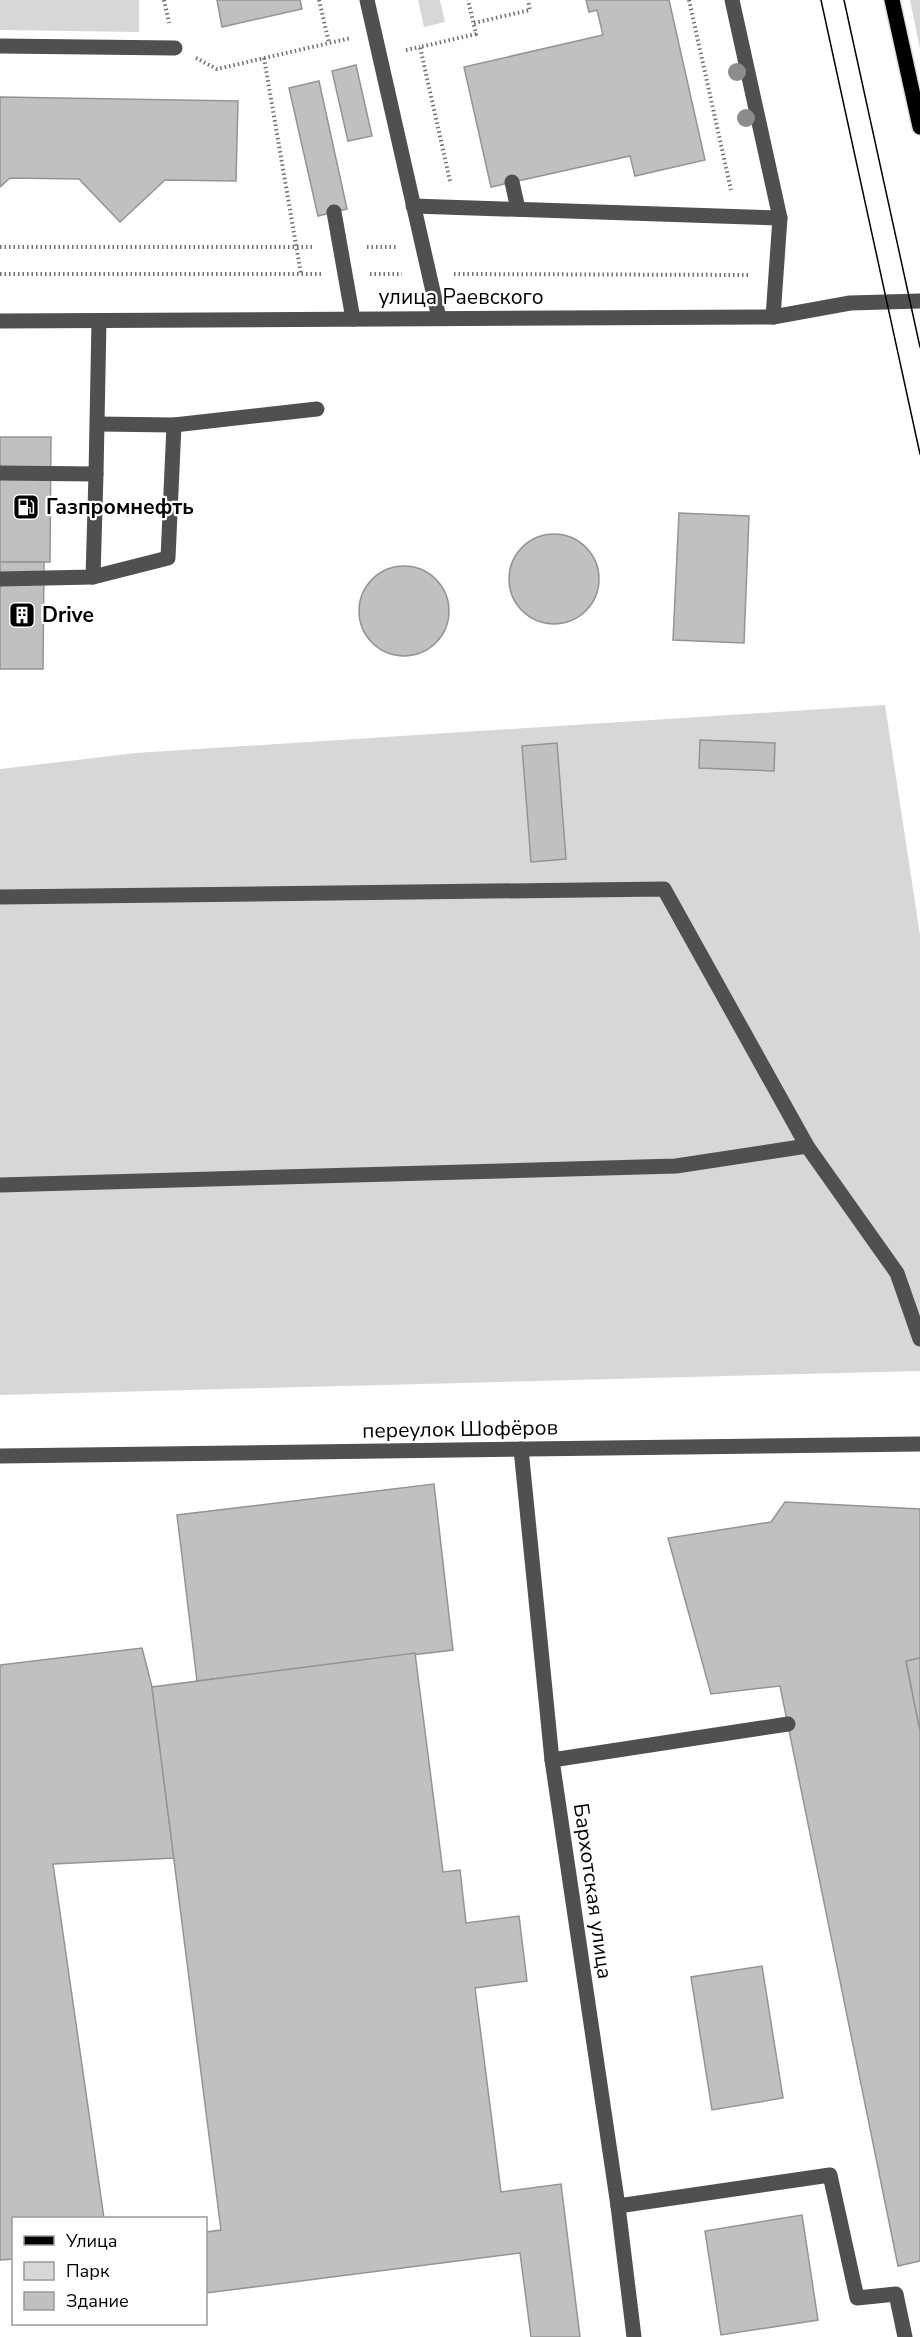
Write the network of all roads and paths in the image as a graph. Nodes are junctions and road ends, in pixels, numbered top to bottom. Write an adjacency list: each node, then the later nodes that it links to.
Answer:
1 (164, 0): 13 (path)
2 (319, 0): 11 (path)
3 (367, 0): 10 (street)
4 (468, 0): 9 (path)
5 (528, 0): 9 (path)
6 (689, 0): 21 (path)
7 (732, 0): 22 (street)
8 (892, 0): 15 (main road)
9 (474, 23): 18 (path)
10 (375, 33): 11 (path); 17 (street)
11 (329, 43): 14 (path)
12 (0, 46): 13 (street)
13 (175, 48): 14 (path)
14 (264, 58): 24 (path)
15 (920, 127)
16 (512, 182): 19 (street)
17 (414, 206): 18 (street); 25 (street)
18 (456, 207): 19 (street)
19 (518, 209): 21 (street)
20 (334, 212): 26 (street)
21 (737, 217): 22 (street)
22 (780, 218): 31 (street)
23 (0, 247): 24 (path)
24 (296, 247): 26 (path); 28 (path)
25 (423, 247): 26 (path); 30 (street)
26 (341, 248): 29 (street)
27 (0, 274): 28 (path)
28 (301, 274): 29 (path)
29 (345, 274): 30 (path); 35 (street)
30 (429, 274): 31 (path); 34 (street)
31 (777, 275): 33 (street)
32 (920, 301): 33 (street, улица Раевского)
33 (773, 317): 34 (street, улица Раевского)
34 (439, 318): 35 (street, улица Раевского)
35 (353, 319): 37 (street, улица Раевского)
36 (0, 321): 37 (street, улица Раевского)
37 (99, 321): 39 (street)
38 (317, 409): 40 (street)
39 (98, 424): 40 (street); 42 (street)
40 (174, 425): 43 (street)
41 (0, 472): 42 (street)
42 (96, 474): 43 (street)
43 (93, 577): 44 (street)
44 (0, 579)
45 (0, 897): 46 (street)
46 (807, 1146): 47 (street); 48 (street)
47 (0, 1185)
48 (920, 1339)
49 (920, 1444): 50 (street, переулок Шофёров)
50 (521, 1449): 51 (street, переулок Шофёров); 53 (street, Бархотская улица)
51 (0, 1456)
52 (788, 1724): 53 (street)
53 (552, 1760): 54 (street, Бархотская улица)
54 (618, 2206): 55 (street, Бархотская улица); 56 (street)
55 (634, 2337)
56 (905, 2337)

